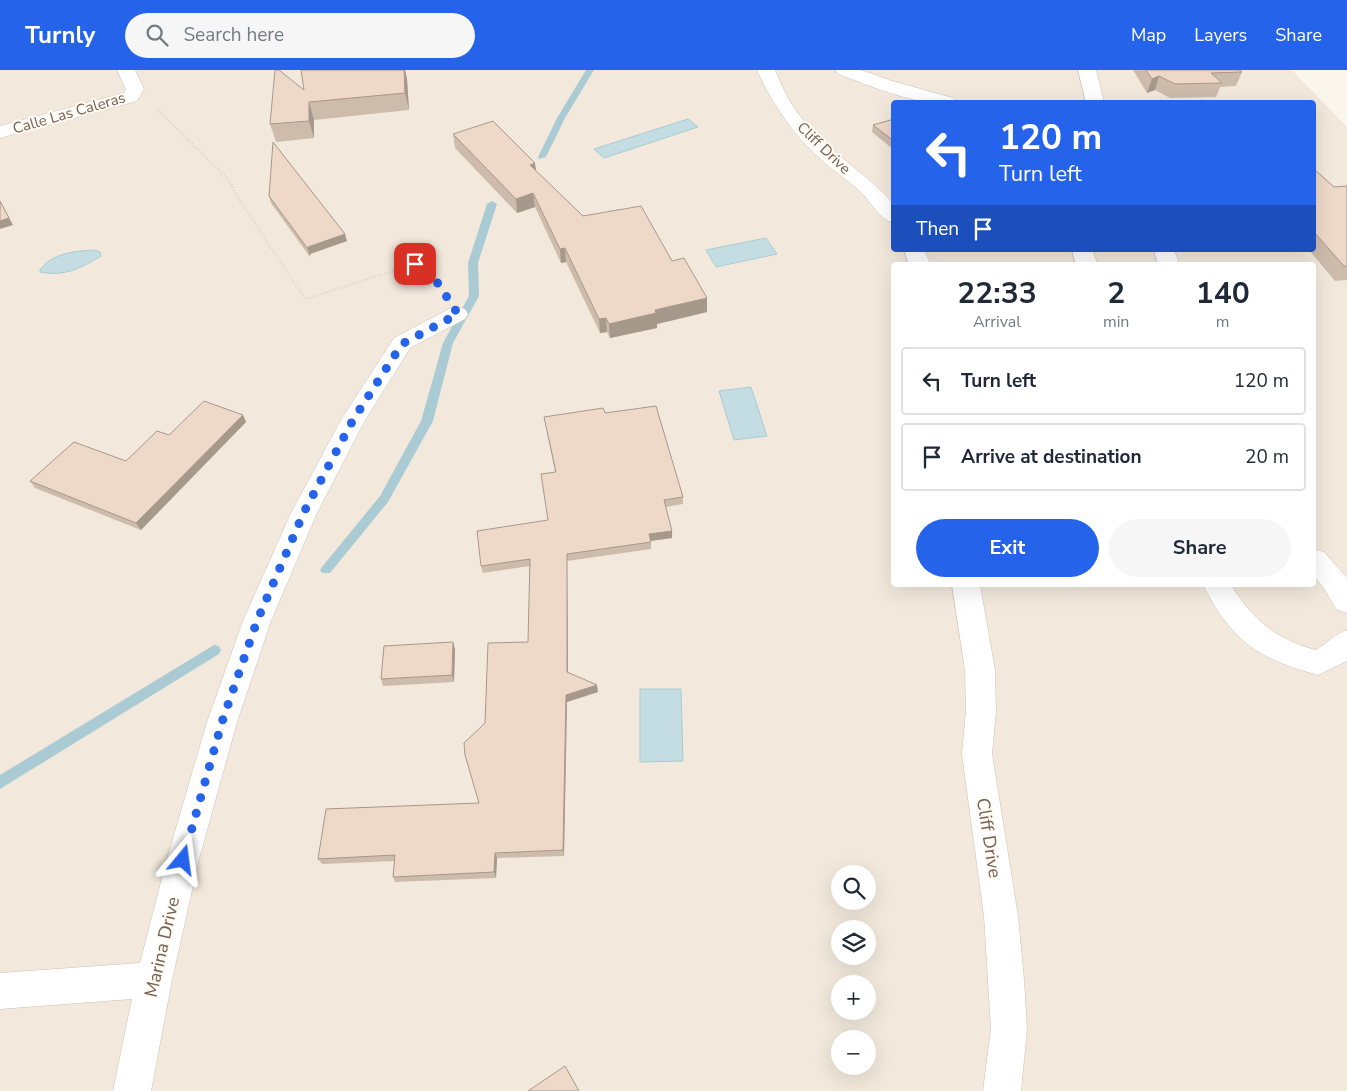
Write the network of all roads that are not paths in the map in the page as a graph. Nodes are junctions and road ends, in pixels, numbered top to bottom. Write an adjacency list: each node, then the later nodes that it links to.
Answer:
1 (126, 70): 7 (street, Calle Las Caleras)
2 (766, 70): 8 (street, Cliff Drive)
3 (844, 70): 5 (street)
4 (1086, 70): 6 (street)
5 (940, 100)
6 (1094, 100)
7 (0, 132)
8 (891, 214)
9 (458, 314): 15 (street, Marina Drive)
10 (1316, 560): 13 (street)
11 (966, 587): 18 (street, Cliff Drive)
12 (1218, 587): 14 (street)
13 (1347, 602)
14 (1347, 642)
15 (154, 980): 16 (street); 17 (street, Marina Drive)
16 (0, 991)
17 (132, 1091)
18 (1002, 1091)

